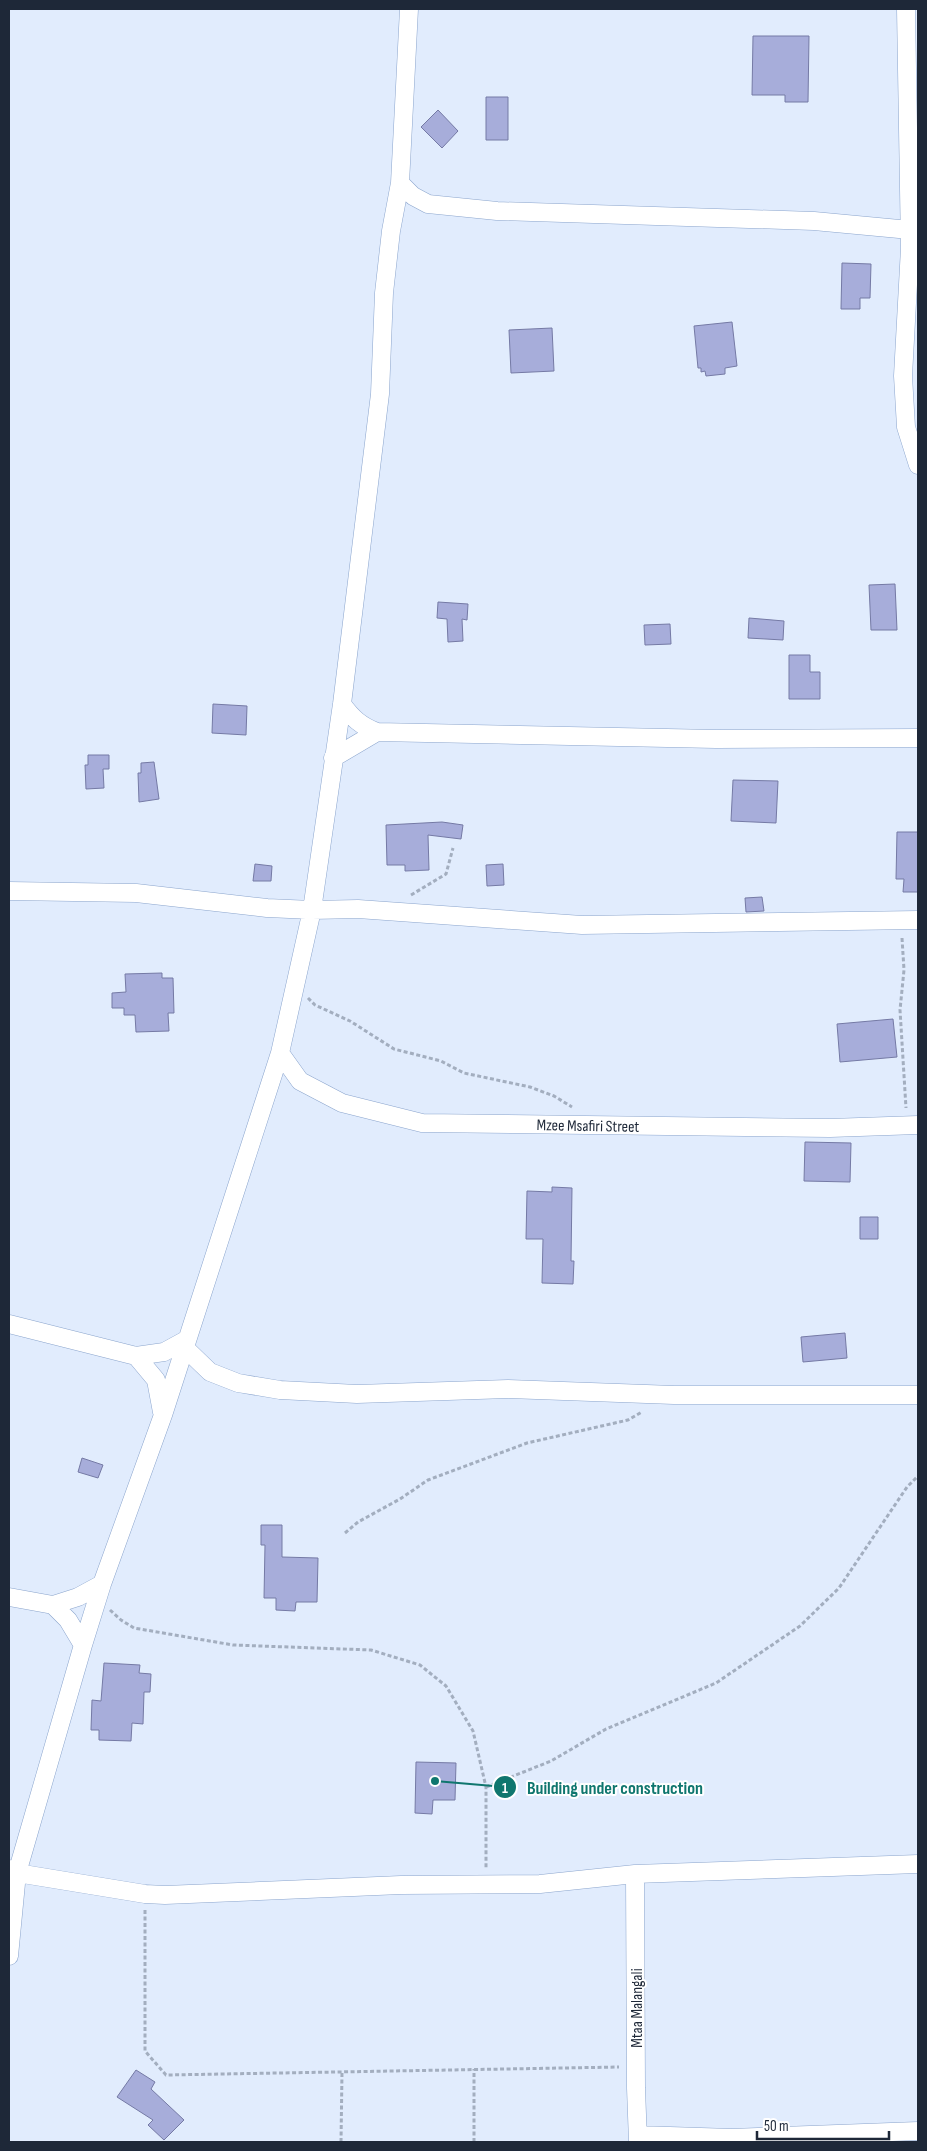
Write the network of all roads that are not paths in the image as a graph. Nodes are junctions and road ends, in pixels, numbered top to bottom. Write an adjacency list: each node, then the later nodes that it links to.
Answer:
1 (408, 9): 3 (street)
2 (906, 9): 4 (street)
3 (400, 182): 4 (street); 6 (street)
4 (913, 238): 5 (street)
5 (918, 465)
6 (342, 704): 7 (street); 9 (street)
7 (377, 732): 8 (street); 9 (street)
8 (918, 738)
9 (333, 758): 11 (street)
10 (9, 891): 11 (street)
11 (312, 910): 12 (street); 13 (street)
12 (910, 920)
13 (280, 1053): 14 (street, Mzee Msafiri Street); 16 (street)
14 (915, 1125)
15 (9, 1324): 17 (street)
16 (185, 1344): 17 (street); 18 (street); 19 (street)
17 (136, 1356): 19 (street)
18 (918, 1395)
19 (163, 1415): 20 (street)
20 (100, 1591): 22 (street); 23 (street)
21 (9, 1597): 22 (street)
22 (53, 1605): 23 (street)
23 (83, 1645): 25 (street)
24 (918, 1864): 26 (street)
25 (13, 1871): 26 (street); 27 (street)
26 (635, 1874): 30 (street, Mtaa Malangali)
27 (9, 1956)
28 (918, 2131): 29 (street)
29 (850, 2138): 30 (street)
30 (638, 2139)

